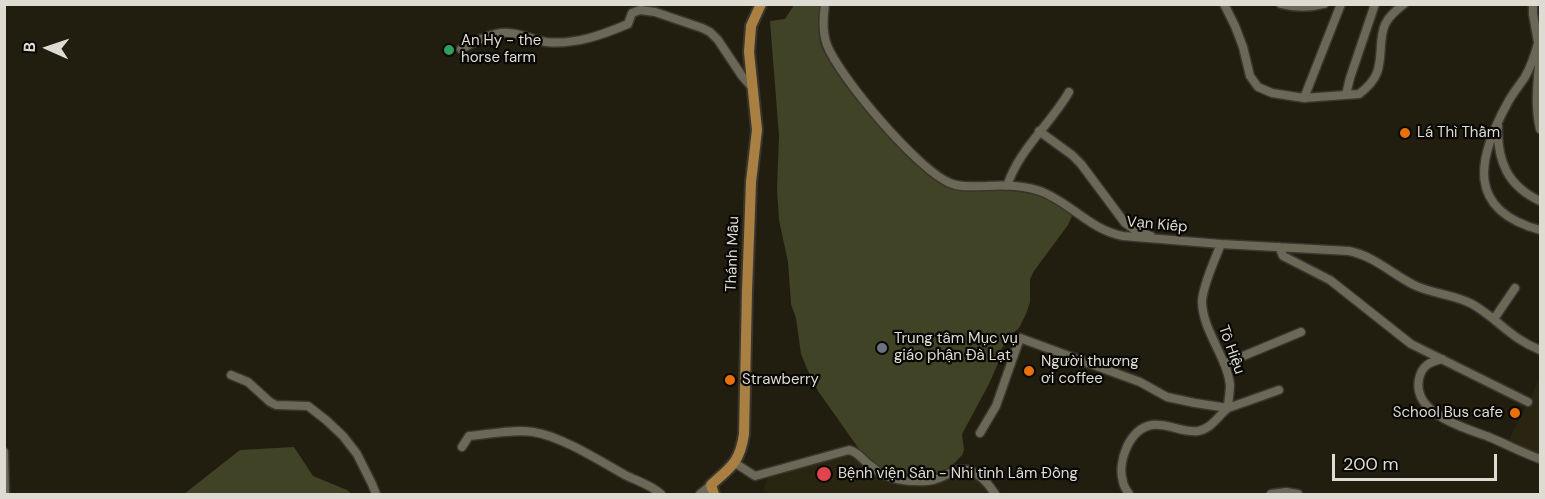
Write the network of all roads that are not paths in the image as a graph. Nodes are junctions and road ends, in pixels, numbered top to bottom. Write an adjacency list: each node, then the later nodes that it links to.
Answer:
1 (761, 4): 13 (main road, Thánh Mẫu)
2 (825, 4): 20 (street, Vạn Kiếp)
3 (1224, 4): 16 (street)
4 (1281, 4): 5 (street)
5 (1324, 4)
6 (1341, 4): 16 (street)
7 (1375, 4): 15 (street)
8 (1404, 4): 15 (street)
9 (1533, 4): 10 (street)
10 (1538, 43): 12 (street); 17 (street)
11 (461, 49): 13 (street)
12 (1540, 54): 18 (street)
13 (751, 86): 40 (main road, Thánh Mẫu)
14 (1069, 92): 19 (street)
15 (1346, 95): 16 (street)
16 (1304, 98)
17 (1499, 119): 21 (street); 22 (street)
18 (1540, 129)
19 (1039, 131): 20 (street); 23 (street)
20 (1007, 186): 23 (street, Vạn Kiếp)
21 (1540, 201)
22 (1540, 230)
23 (1157, 238): 24 (street, Vạn Kiếp)
24 (1221, 244): 25 (street, Vạn Kiếp); 31 (street, Tô Hiệu)
25 (1279, 247): 27 (street, Vạn Kiếp); 30 (street)
26 (1515, 288): 27 (street)
27 (1494, 319): 29 (street, Vạn Kiếp)
28 (1301, 332): 31 (street)
29 (1540, 350)
30 (1443, 359): 34 (street); 39 (street)
31 (1224, 364): 35 (street, Tô Hiệu)
32 (231, 375): 43 (street)
33 (1279, 390): 35 (street)
34 (1528, 402)
35 (1228, 408): 36 (street); 47 (street)
36 (980, 433)
37 (462, 447): 44 (street)
38 (4, 452): 42 (street)
39 (1540, 459)
40 (735, 463): 41 (main road); 46 (street)
41 (712, 490): 45 (street)
42 (5, 495)
43 (376, 495)
44 (661, 495)
45 (700, 495)
46 (995, 495)
47 (1129, 495)
48 (1271, 495): 49 (street)
49 (1298, 495)

